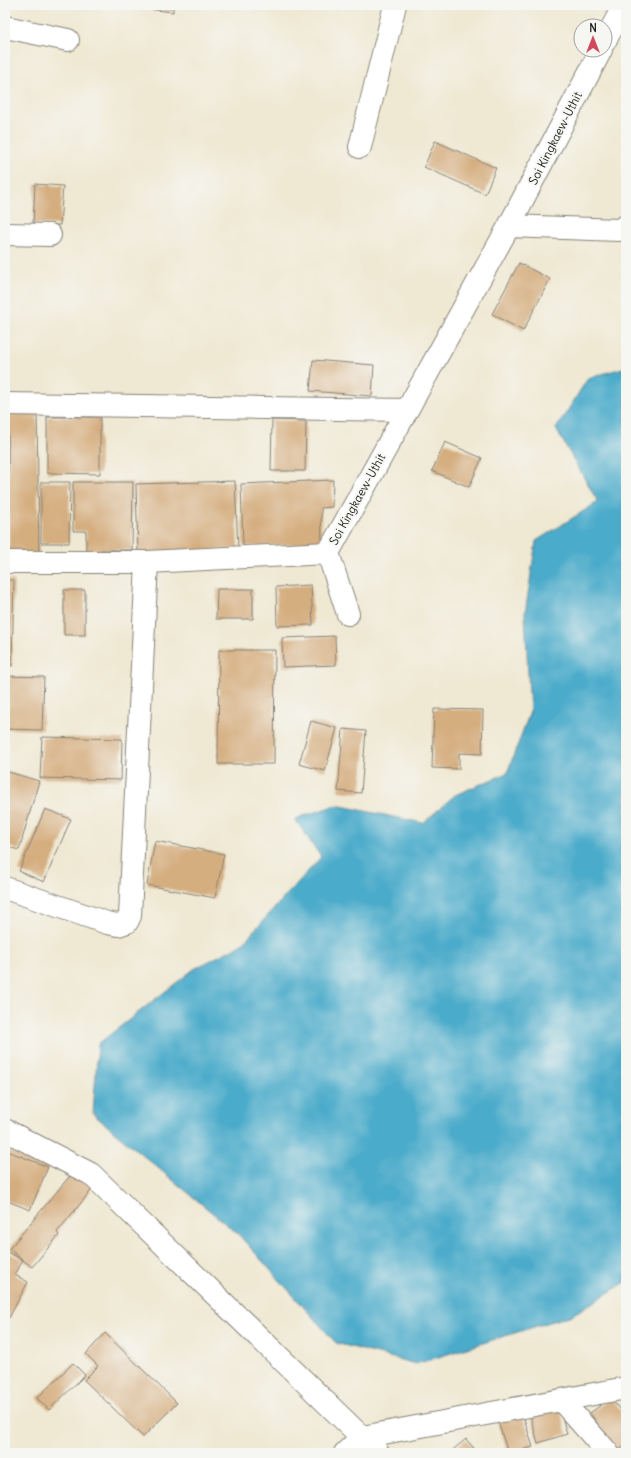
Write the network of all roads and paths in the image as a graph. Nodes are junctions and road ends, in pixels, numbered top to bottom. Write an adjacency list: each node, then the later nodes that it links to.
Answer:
1 (395, 5): 7 (street)
2 (624, 5): 3 (street)
3 (613, 26)
4 (5, 27): 5 (street)
5 (68, 40)
6 (596, 58): 8 (street, Soi Kingkaew-Uthit)
7 (360, 147)
8 (509, 226): 9 (street); 13 (street, Soi Kingkaew-Uthit)
9 (626, 226)
10 (5, 234): 11 (street)
11 (50, 235)
12 (5, 404): 13 (street)
13 (407, 410): 14 (street, Soi Kingkaew-Uthit)
14 (328, 553): 16 (street, Soi Kingkaew-Uthit); 17 (street)
15 (5, 562): 16 (street, Soi Kingkaew-Uthit)
16 (146, 562): 18 (street)
17 (348, 614)
18 (5, 888)
19 (5, 1130): 22 (street)
20 (626, 1388): 21 (street)
21 (561, 1400): 22 (street); 25 (street)
22 (362, 1437): 23 (street); 24 (street)
23 (345, 1453)
24 (378, 1453)
25 (608, 1453)

